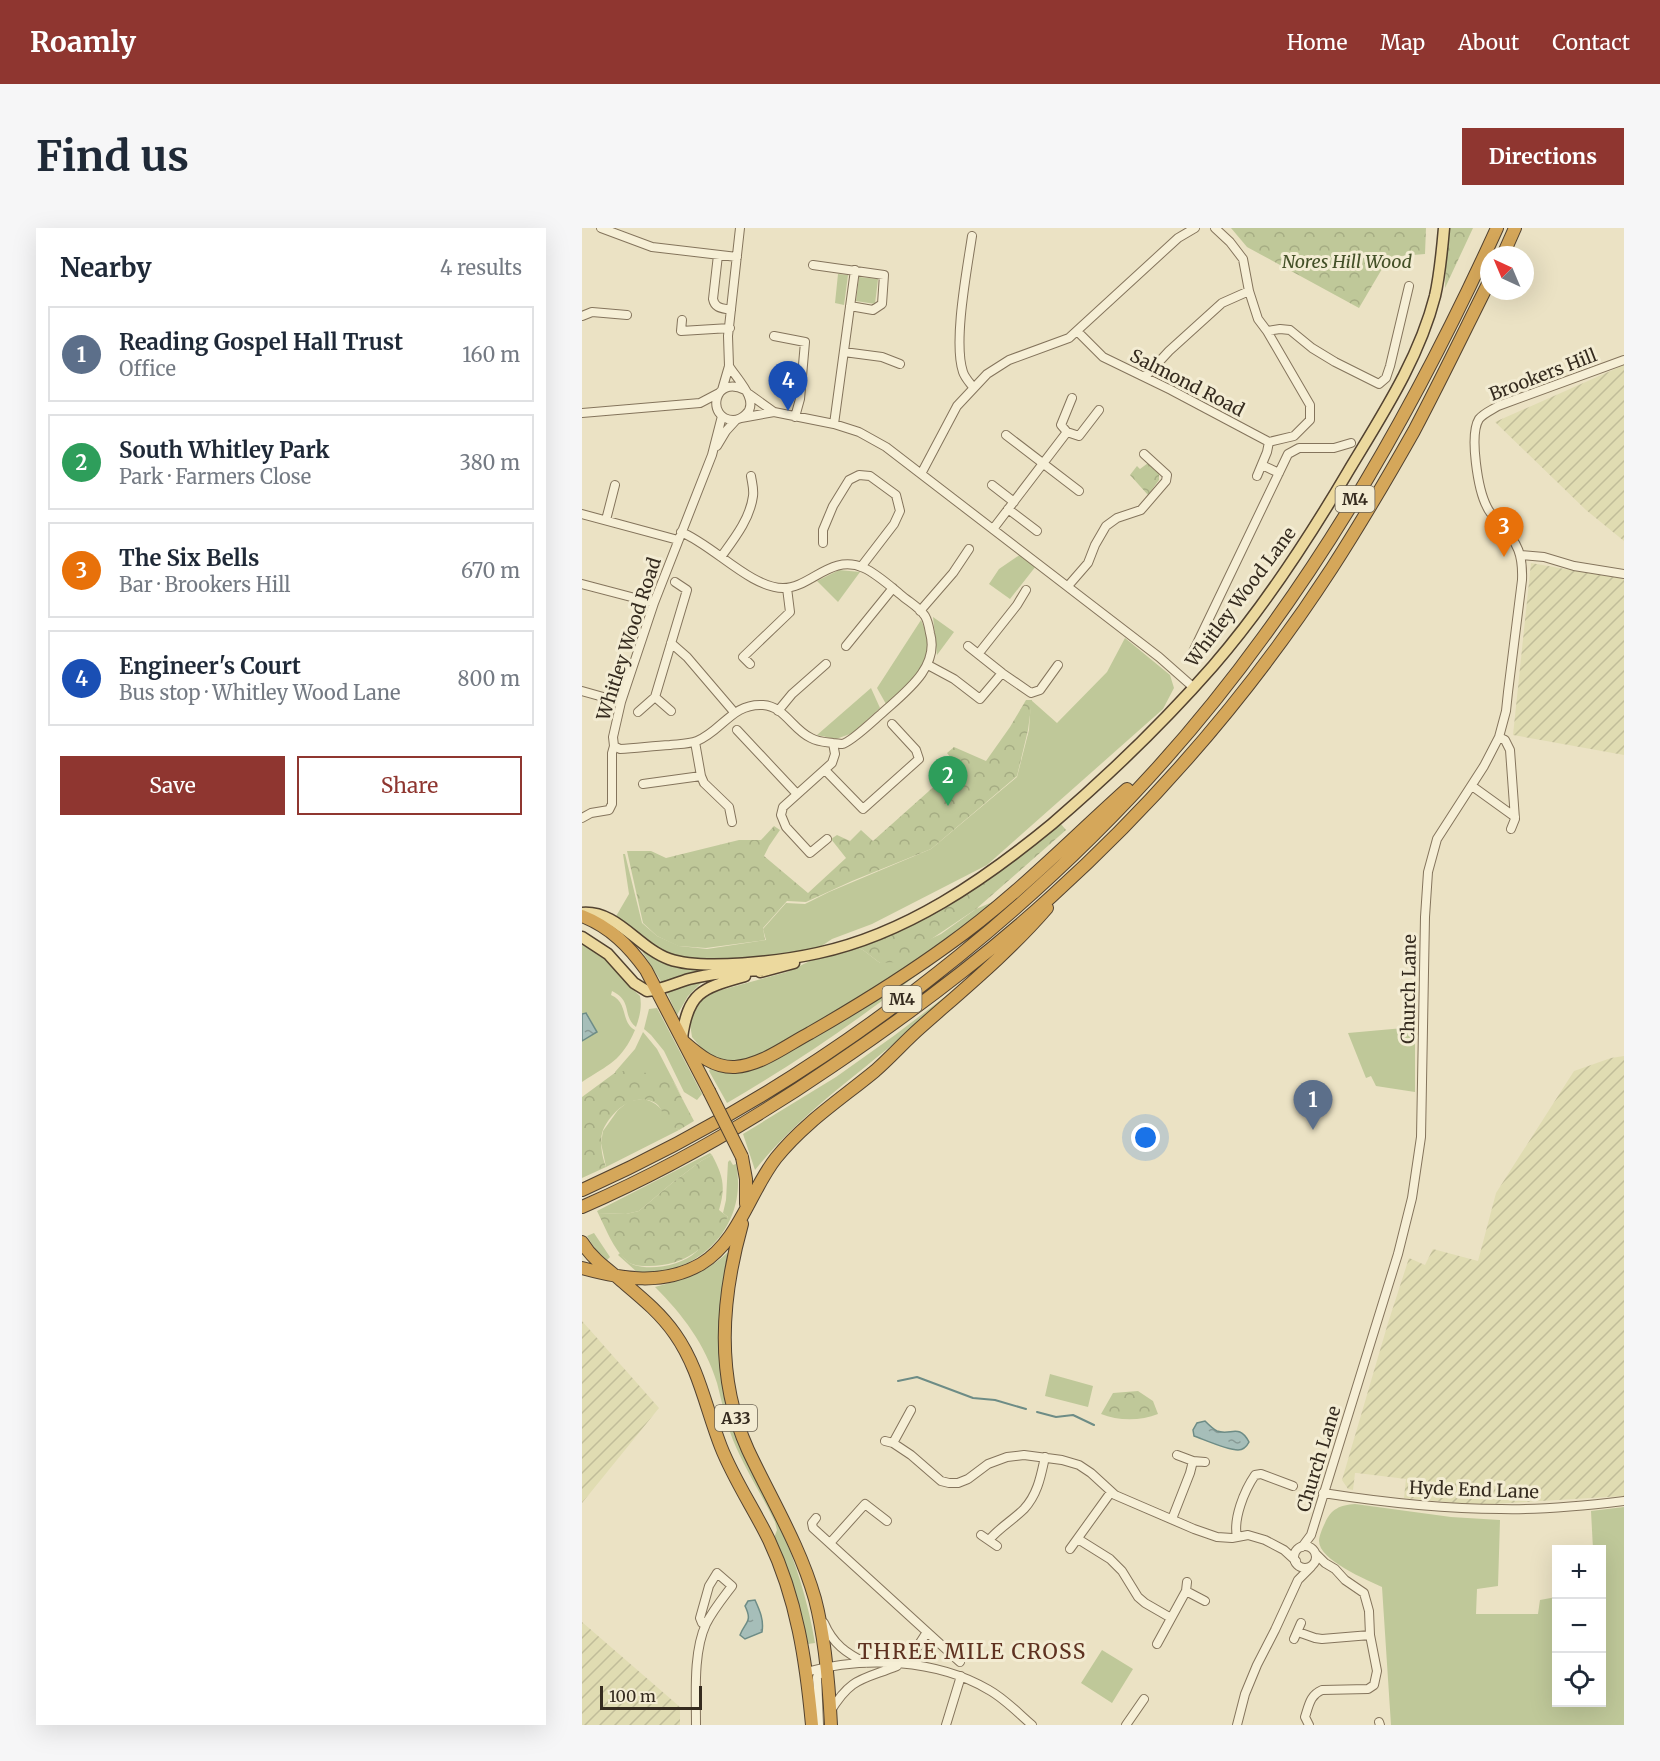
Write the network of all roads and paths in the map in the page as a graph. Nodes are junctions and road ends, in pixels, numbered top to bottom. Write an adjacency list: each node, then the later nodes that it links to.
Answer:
1 (601, 228): 8 (street)
2 (740, 228): 12 (street)
3 (1195, 228): 24 (street)
4 (1215, 228): 16 (street)
5 (1444, 228): 91 (main road, Whitley Wood Lane)
6 (1497, 228): 105 (highway, M4)
7 (1515, 228): 10 (highway)
8 (613, 231): 11 (street)
9 (972, 236): 32 (street)
10 (1507, 246)
11 (718, 255): 12 (street); 19 (street)
12 (737, 257): 19 (street)
13 (813, 265): 14 (street)
14 (855, 270): 18 (street); 18 (street)
15 (1409, 286): 25 (street)
16 (1249, 291): 25 (street); 31 (street)
17 (1480, 300): 116 (highway, M4)
18 (850, 306): 27 (street)
19 (731, 310): 23 (street)
20 (627, 315): 21 (street)
21 (582, 316)
22 (682, 320): 23 (street)
23 (730, 328): 30 (street)
24 (1077, 331): 31 (street, Salmond Road); 32 (street)
25 (1267, 331): 47 (street)
26 (774, 336): 42 (street)
27 (844, 352): 29 (street); 44 (street)
28 (1624, 360): 69 (street, Brookers Hill)
29 (900, 364)
30 (729, 366): 33 (street); 34 (street)
31 (1145, 377): 47 (street, Salmond Road)
32 (973, 387): 54 (street)
33 (721, 392): 34 (street); 36 (street); 37 (street)
34 (747, 392): 39 (street, Whitley Wood Lane); 43 (street)
35 (1072, 398): 45 (street)
36 (700, 403): 37 (street); 40 (street)
37 (716, 408): 41 (street)
38 (1099, 410): 45 (street)
39 (774, 412): 42 (street, Whitley Wood Lane); 43 (street, Whitley Wood Lane)
40 (582, 413)
41 (722, 416): 43 (street); 50 (street, Whitley Wood Road)
42 (795, 417): 44 (street, Whitley Wood Lane)
43 (739, 419): 50 (street, Whitley Wood Road)
44 (834, 424): 54 (street, Whitley Wood Lane)
45 (1067, 432): 51 (street)
46 (1006, 435): 51 (street)
47 (1269, 442): 52 (street)
48 (1350, 443): 53 (street)
49 (1144, 454): 75 (street)
50 (712, 455): 66 (street, Whitley Wood Road)
51 (1042, 463): 59 (street); 60 (street)
52 (1262, 465): 53 (street); 56 (street)
53 (1279, 473): 85 (street)
54 (921, 474): 64 (street, Whitley Wood Lane)
55 (751, 476): 70 (street)
56 (1257, 476)
57 (615, 485): 63 (street)
58 (992, 485): 60 (street)
59 (1079, 491)
60 (1014, 502): 61 (street)
61 (1008, 509): 64 (street); 65 (street)
62 (582, 514): 63 (street)
63 (606, 520): 66 (street)
64 (993, 529): 75 (street, Whitley Wood Lane)
65 (1037, 531)
66 (679, 536): 70 (street); 79 (street, Whitley Wood Road)
67 (823, 543): 71 (street)
68 (969, 549): 80 (street)
69 (1521, 555): 72 (street); 101 (street, Church Lane)
70 (721, 557): 76 (street)
71 (861, 567): 76 (street); 77 (street)
72 (1624, 574)
73 (675, 582): 81 (street)
74 (582, 584): 79 (street)
75 (1068, 586): 91 (street, Whitley Wood Lane)
76 (787, 588): 86 (street)
77 (892, 588): 80 (street); 82 (street)
78 (1026, 590): 84 (street)
79 (654, 603): 94 (street, Whitley Wood Road)
80 (920, 611): 88 (street)
81 (671, 643): 93 (street); 98 (street)
82 (846, 646)
83 (968, 646): 84 (street)
84 (979, 653): 90 (street)
85 (1192, 654)
86 (750, 664)
87 (826, 664): 96 (street)
88 (928, 665): 90 (street); 103 (street)
89 (1058, 665): 90 (street)
90 (1002, 673)
91 (1193, 687): 119 (main road)
92 (582, 692): 94 (street)
93 (655, 697): 95 (street); 97 (street)
94 (621, 702): 104 (street, Whitley Wood Road)
95 (671, 711)
96 (778, 711): 98 (street); 103 (street)
97 (638, 712)
98 (734, 712): 102 (street)
99 (891, 724): 106 (street)
100 (737, 730): 110 (street)
101 (1499, 737): 109 (street, Church Lane); 111 (street)
102 (695, 742): 104 (street); 107 (street)
103 (833, 743): 106 (street)
104 (614, 746): 112 (street, Whitley Wood Road)
105 (1176, 747): 122 (highway, M4); 123 (highway, M4)
106 (825, 770): 110 (street)
107 (701, 776): 108 (street); 113 (street)
108 (643, 784)
109 (1472, 786): 111 (street); 138 (street, Church Lane)
110 (797, 794): 115 (street)
111 (1515, 817): 114 (street)
112 (582, 818)
113 (732, 822)
114 (1511, 829)
115 (827, 839)
116 (1081, 869): 124 (highway, M4); 125 (highway, M4)
117 (582, 915): 119 (main road); 121 (highway)
118 (582, 937): 121 (main road)
119 (816, 954): 120 (main road)
120 (764, 970): 121 (main road); 122 (main road)
121 (651, 990): 122 (highway)
122 (683, 1040): 125 (highway, bridge)
123 (582, 1190)
124 (582, 1207)
125 (746, 1209): 128 (highway); 160 (highway, A33)
126 (582, 1242): 128 (highway)
127 (582, 1268): 128 (highway)
128 (613, 1274): 173 (highway, A33)
129 (911, 1410): 131 (street)
130 (1177, 1455): 132 (street)
131 (1045, 1457): 136 (street); 147 (street)
132 (1193, 1461): 133 (street); 141 (street)
133 (1205, 1461)
134 (1281, 1482): 135 (street); 137 (street); 145 (street)
135 (1293, 1486)
136 (1111, 1492): 141 (street); 146 (street)
137 (1277, 1492)
138 (1323, 1493): 139 (street, Hyde End Lane); 144 (street, Church Lane)
139 (1624, 1501)
140 (816, 1518): 148 (street)
141 (1172, 1519): 145 (street)
142 (887, 1521): 148 (street)
143 (981, 1535): 147 (street)
144 (1311, 1535): 150 (street, Church Lane); 153 (street, Church Lane)
145 (1237, 1537): 152 (street)
146 (1078, 1539): 151 (street); 162 (street)
147 (989, 1540): 149 (street)
148 (830, 1544): 165 (street)
149 (997, 1546)
150 (1300, 1548): 152 (street); 153 (street); 154 (street)
151 (1070, 1549)
152 (1284, 1550): 154 (street)
153 (1314, 1552): 155 (street); 156 (street)
154 (1297, 1563): 156 (street); 157 (street)
155 (1325, 1563): 156 (street); 166 (street)
156 (1312, 1565): 157 (street)
157 (1298, 1580): 183 (street)
158 (1187, 1582): 159 (street)
159 (1186, 1591): 161 (street); 162 (street)
160 (815, 1599): 169 (street); 172 (highway, A33)
161 (1205, 1601)
162 (1171, 1618): 167 (street)
163 (702, 1622): 163 (street); 177 (street)
164 (1301, 1623): 166 (street)
165 (927, 1632): 168 (street); 171 (street)
166 (1370, 1635): 184 (street)
167 (1157, 1644)
168 (960, 1662)
169 (867, 1664): 170 (street); 172 (street)
170 (901, 1665): 171 (street); 176 (street)
171 (913, 1665): 174 (street)
172 (826, 1666): 173 (street); 176 (highway, A33); 179 (street)
173 (806, 1672): 178 (highway, A33)
174 (961, 1676): 180 (street); 181 (street)
175 (1144, 1699): 182 (street)
176 (830, 1719)
177 (696, 1725)
178 (812, 1725)
179 (819, 1725)
180 (946, 1725)
181 (1032, 1725)
182 (1126, 1725)
183 (1237, 1725)
184 (1310, 1725)

